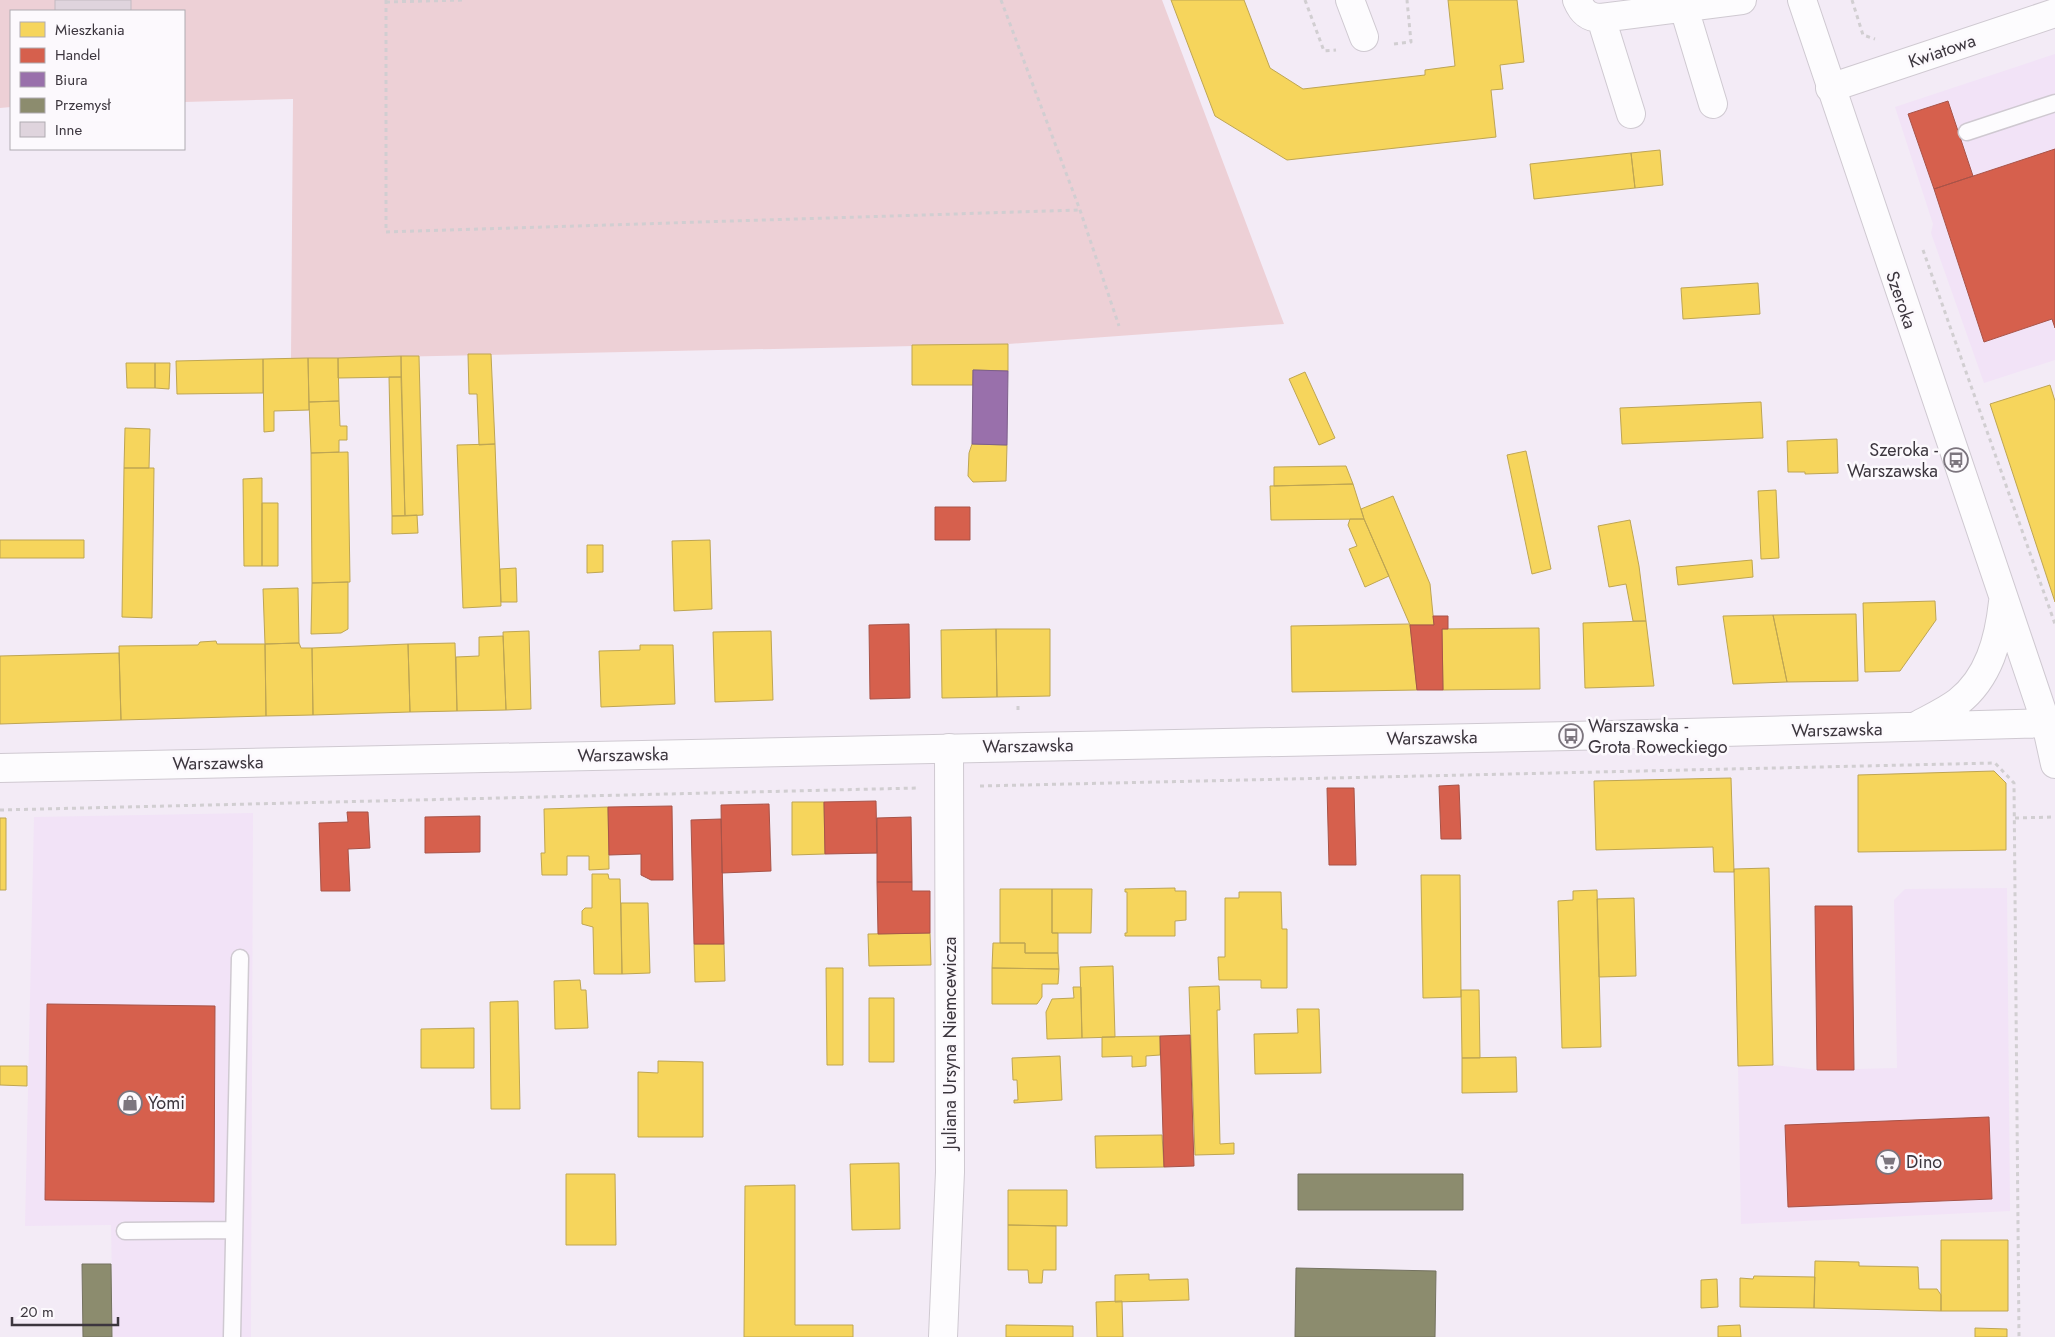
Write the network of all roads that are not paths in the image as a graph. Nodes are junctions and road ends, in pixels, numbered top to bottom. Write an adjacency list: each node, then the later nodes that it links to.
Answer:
1 (1350, 0): 8 (street)
2 (1577, 0): 7 (street)
3 (1742, 0): 5 (street)
4 (1802, 0): 9 (street, Szeroka)
5 (1684, 8): 7 (street); 10 (street)
6 (2055, 13): 9 (street, Kwiatowa)
7 (1601, 18): 12 (street)
8 (1364, 37)
9 (1830, 88): 14 (street, Szeroka)
10 (1713, 104)
11 (2055, 104): 13 (lane)
12 (1631, 114)
13 (1967, 132)
14 (2003, 598): 15 (street, Szeroka); 16 (street, Szeroka)
15 (2050, 723): 16 (street, Warszawska); 18 (street, Szeroka)
16 (1914, 727): 17 (street, Warszawska)
17 (949, 748): 19 (street, Warszawska); 24 (street, Juliana Ursyna Niemcewicza)
18 (2055, 764)
19 (0, 768)
20 (240, 958): 21 (lane)
21 (234, 1230): 22 (lane); 23 (lane)
22 (125, 1232)
23 (232, 1337)
24 (943, 1337)

